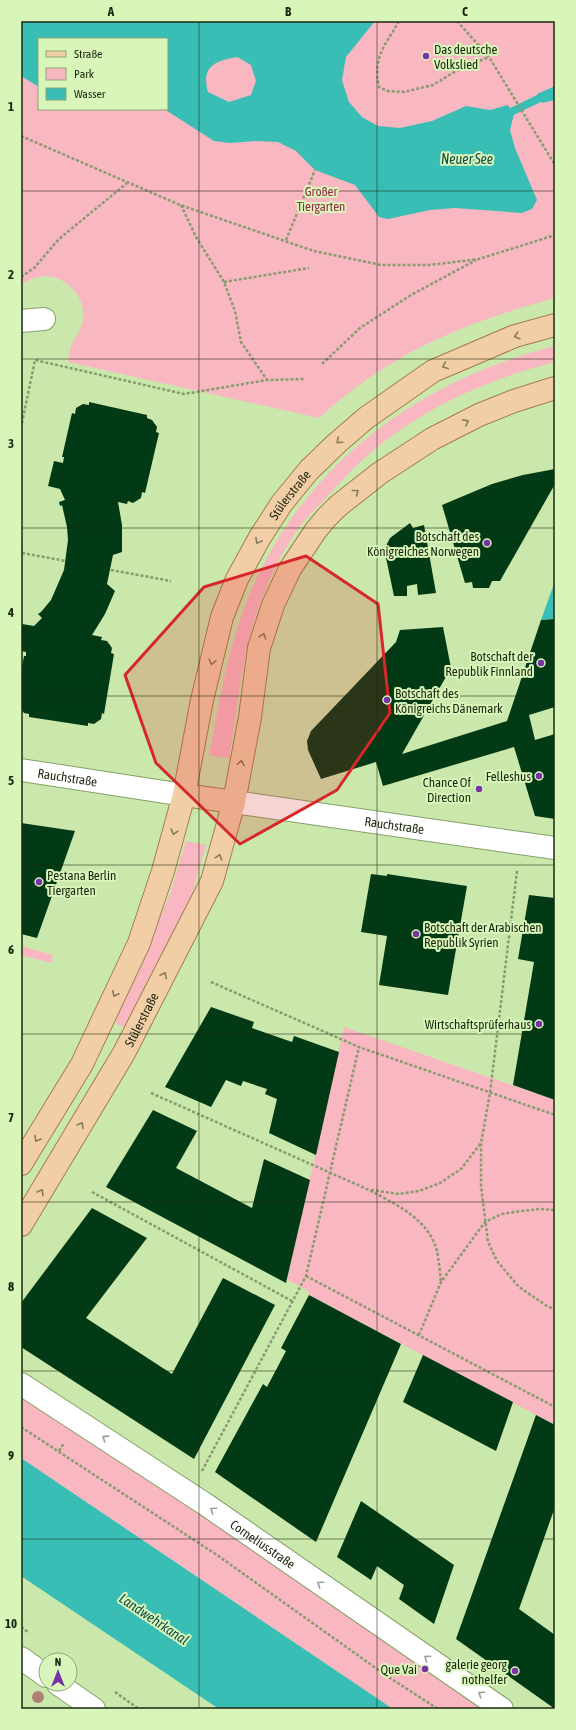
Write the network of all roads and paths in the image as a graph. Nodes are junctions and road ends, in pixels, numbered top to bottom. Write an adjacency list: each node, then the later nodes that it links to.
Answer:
1 (400, 21): 3 (path)
2 (457, 21): 3 (path)
3 (489, 57): 5 (path)
4 (21, 136): 7 (path)
5 (555, 165)
6 (315, 170): 10 (path)
7 (127, 182): 8 (path); 13 (path)
8 (180, 205): 10 (path); 14 (path)
9 (555, 235): 11 (path)
10 (286, 240): 11 (path)
11 (479, 259): 18 (path)
12 (309, 268): 14 (path)
13 (21, 277)
14 (224, 282): 19 (path)
15 (44, 319): 16 (street)
16 (21, 321)
17 (555, 325): 30 (main road, Stülerstraße, one-way to 30)
18 (322, 364)
19 (267, 380): 20 (path); 22 (path)
20 (304, 380)
21 (555, 388): 31 (main road, Stülerstraße, one-way to 21)
22 (21, 428)
23 (21, 542): 24 (path)
24 (22, 553): 25 (path); 26 (path)
25 (21, 557)
26 (66, 562)
27 (111, 570): 28 (path)
28 (170, 581)
29 (21, 770): 30 (street, Rauchstraße)
30 (184, 795): 31 (main road); 40 (main road, Stülerstraße, one-way to 40)
31 (234, 802): 32 (street, Rauchstraße); 46 (main road, Stülerstraße, one-way to 31)
32 (555, 848)
33 (517, 871): 37 (path)
34 (211, 982): 35 (path)
35 (359, 1047): 37 (path); 41 (path)
36 (151, 1093): 41 (path)
37 (490, 1093): 38 (path); 39 (path)
38 (555, 1115)
39 (482, 1142): 42 (path); 45 (path)
40 (21, 1164)
41 (330, 1173): 42 (path); 47 (path)
42 (369, 1190): 48 (path)
43 (92, 1192): 49 (path)
44 (555, 1210): 45 (path)
45 (485, 1222): 48 (path); 50 (path)
46 (21, 1225)
47 (306, 1276): 49 (path); 51 (path)
48 (441, 1282): 51 (path)
49 (292, 1301): 55 (path)
50 (555, 1310)
51 (419, 1335): 53 (path)
52 (21, 1384): 61 (street, Corneliusstraße, one-way to 52)
53 (555, 1407)
54 (21, 1427): 60 (path)
55 (201, 1472)
56 (21, 1658): 57 (street)
57 (38, 1670)
58 (70, 1692): 59 (street)
59 (94, 1709)
60 (438, 1709)
61 (502, 1709)

